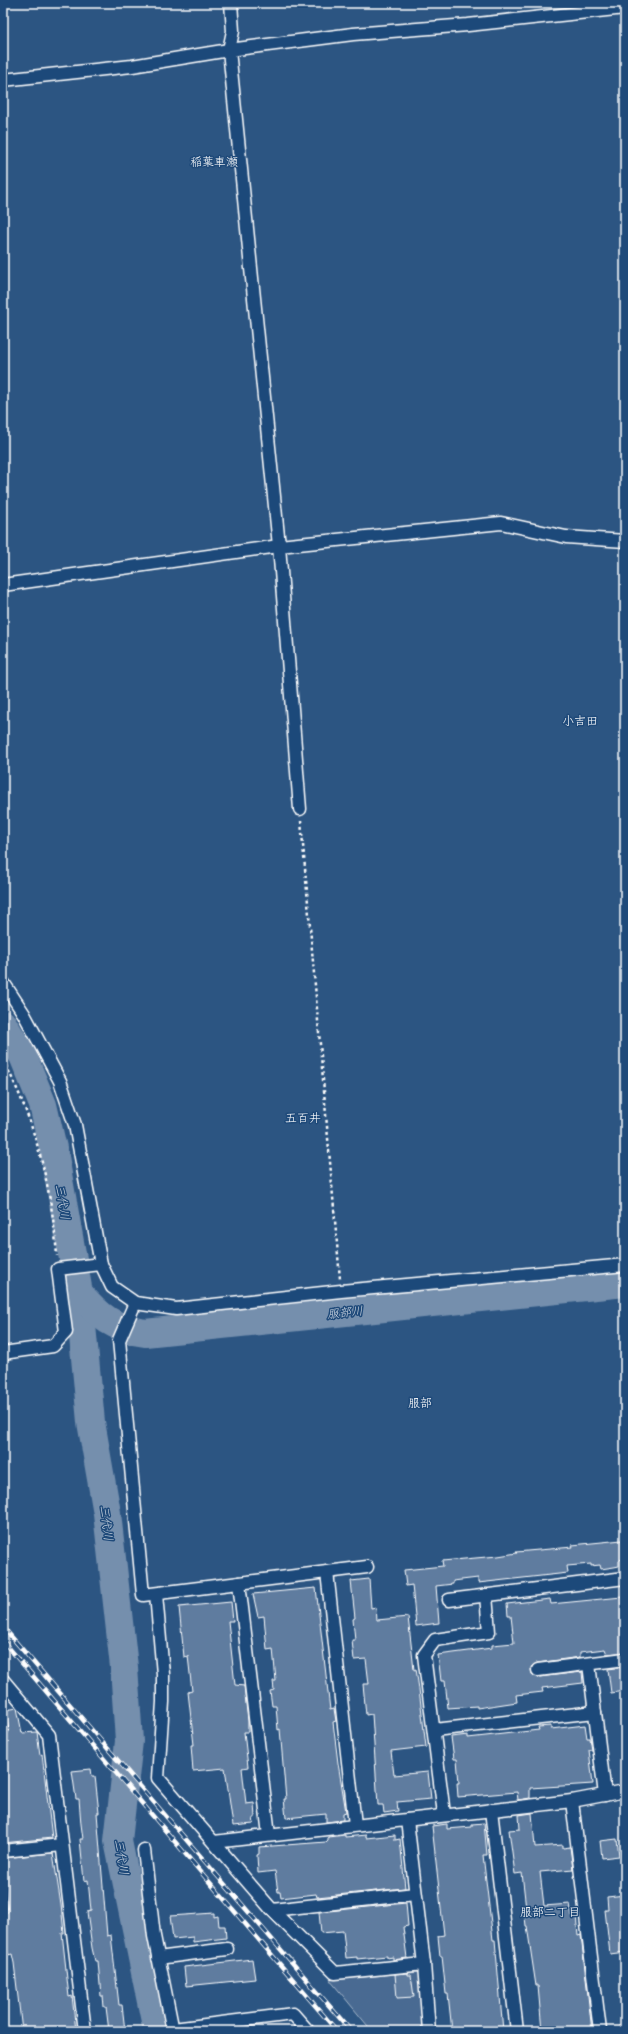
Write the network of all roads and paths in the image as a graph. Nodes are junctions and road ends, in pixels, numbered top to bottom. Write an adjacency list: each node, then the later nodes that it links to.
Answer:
1 (231, 3): 3 (street)
2 (625, 8): 3 (street)
3 (229, 50): 4 (street); 6 (street)
4 (3, 80)
5 (625, 540): 6 (street)
6 (279, 546): 7 (street); 8 (street)
7 (3, 585)
8 (300, 809): 14 (path)
9 (3, 982): 11 (street)
10 (3, 1060): 13 (path)
11 (98, 1264): 13 (street); 15 (street)
12 (625, 1265): 14 (street)
13 (60, 1269): 16 (street)
14 (341, 1291): 15 (street)
15 (133, 1307): 21 (street)
16 (3, 1353)
17 (367, 1567): 18 (street)
18 (327, 1572): 20 (street); 36 (street)
19 (625, 1578): 22 (street)
20 (240, 1583): 21 (street); 37 (street)
21 (156, 1594): 38 (street)
22 (486, 1595): 23 (street); 29 (street)
23 (449, 1600)
24 (625, 1659): 25 (street)
25 (589, 1664): 26 (street); 28 (street)
26 (538, 1670)
27 (3, 1680): 39 (street)
28 (595, 1712): 29 (street); 31 (street)
29 (434, 1730): 34 (street)
30 (625, 1791): 31 (street)
31 (605, 1795): 32 (street)
32 (572, 1801): 33 (street); 52 (street)
33 (491, 1810): 34 (street); 51 (street)
34 (444, 1814): 35 (street)
35 (407, 1820): 36 (street); 42 (street)
36 (355, 1825): 37 (street)
37 (269, 1835): 38 (street)
38 (214, 1842): 43 (street)
39 (62, 1845): 41 (street); 48 (street)
40 (144, 1850): 45 (street)
41 (3, 1851)
42 (415, 1894): 43 (street); 46 (street)
43 (272, 1910): 46 (street)
44 (227, 1949): 45 (street)
45 (158, 1958): 47 (street)
46 (424, 1964): 50 (street)
47 (173, 2030): 49 (street)
48 (85, 2031)
49 (308, 2031)
50 (429, 2031)
51 (517, 2031)
52 (600, 2031)

